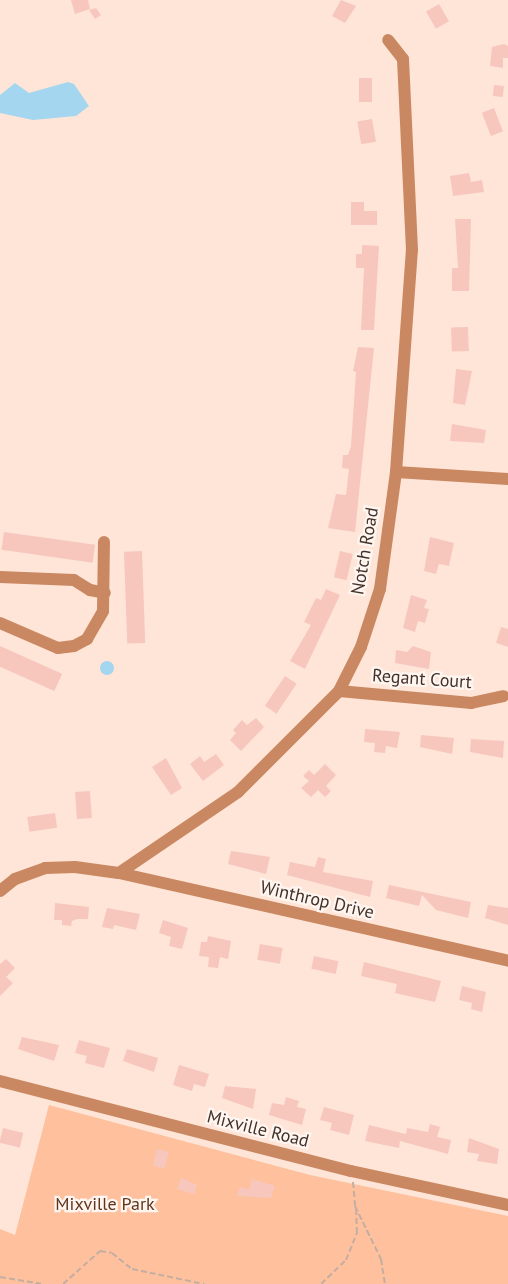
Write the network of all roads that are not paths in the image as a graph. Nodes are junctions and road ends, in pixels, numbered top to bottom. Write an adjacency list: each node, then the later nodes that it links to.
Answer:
1 (388, 40): 2 (street, Notch Road)
2 (396, 471): 3 (street); 8 (street, Notch Road)
3 (508, 479)
4 (104, 542): 6 (street)
5 (0, 577): 6 (street)
6 (105, 593): 7 (street)
7 (0, 623)
8 (339, 691): 9 (street, Regant Court); 10 (street, Notch Road)
9 (503, 696)
10 (119, 873): 11 (street); 12 (street, Winthrop Drive)
11 (0, 891)
12 (508, 962)
13 (0, 1081): 14 (street, Mixville Road)
14 (508, 1205)

